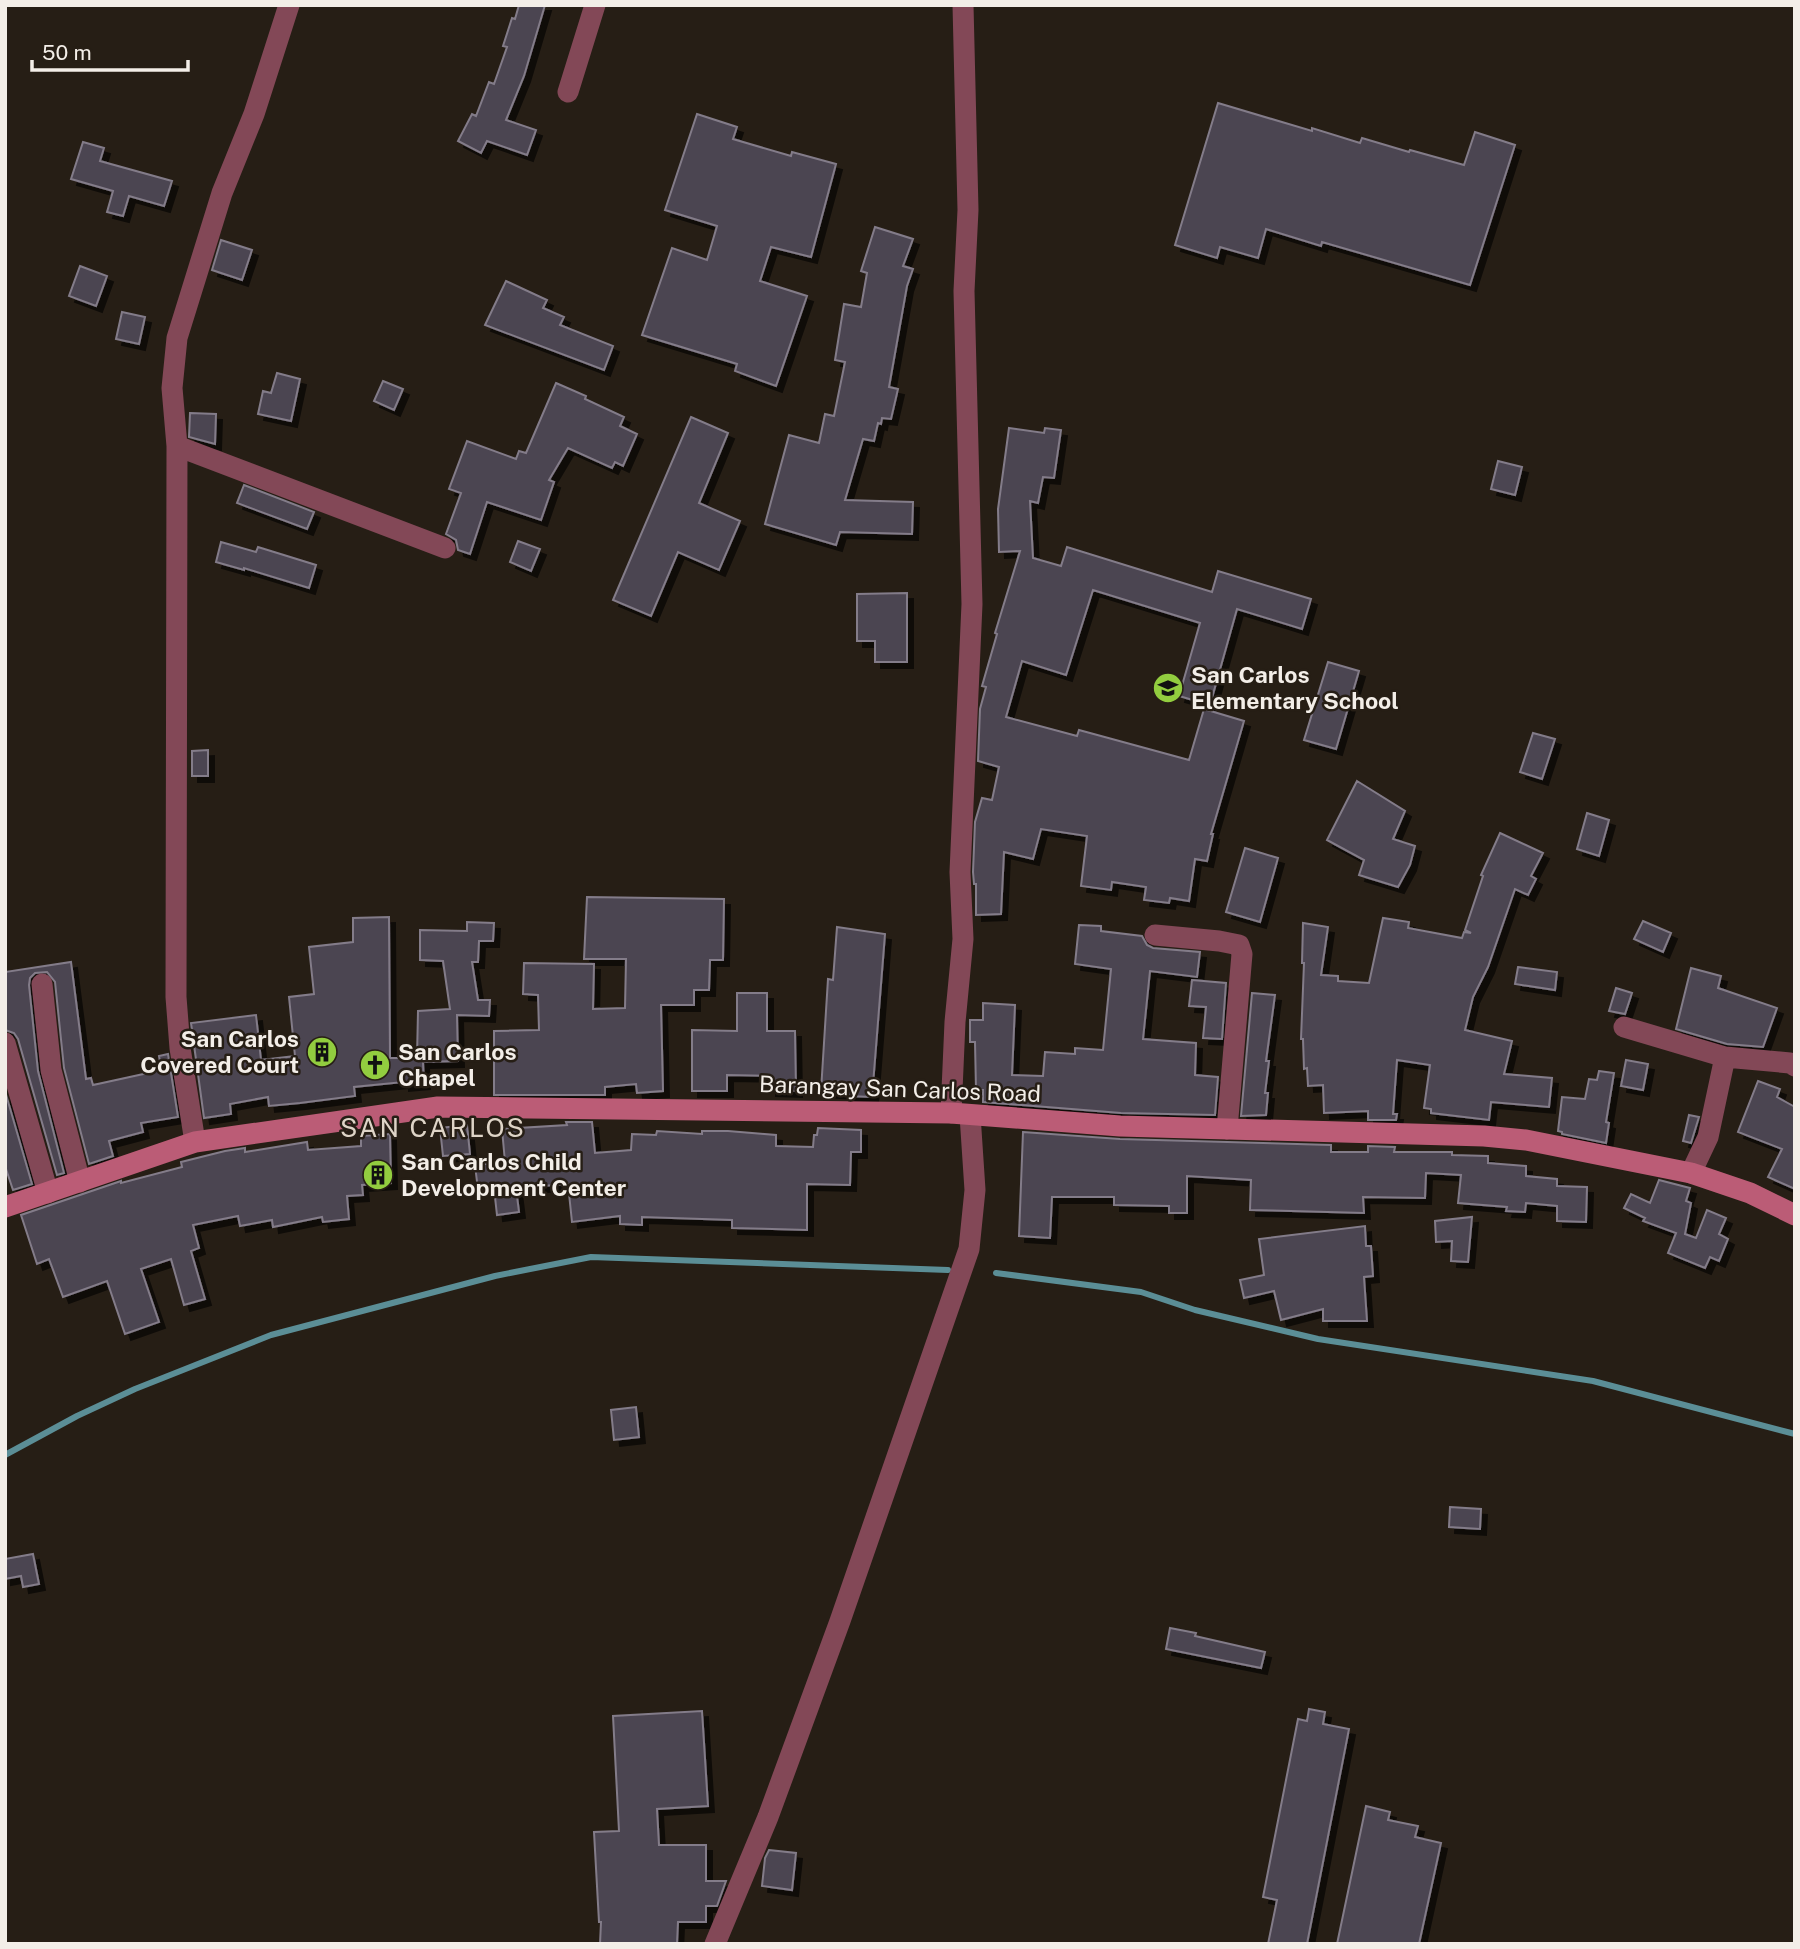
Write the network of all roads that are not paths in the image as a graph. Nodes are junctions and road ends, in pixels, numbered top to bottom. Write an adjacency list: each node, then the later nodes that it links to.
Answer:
1 (289, 5): 5 (street)
2 (595, 5): 4 (street)
3 (963, 5): 13 (street)
4 (568, 92)
5 (177, 446): 6 (street); 15 (street)
6 (445, 548)
7 (1155, 935): 14 (street)
8 (42, 984): 17 (street)
9 (1624, 1027): 11 (street)
10 (5, 1043): 18 (street)
11 (1725, 1057): 12 (street); 16 (street)
12 (1795, 1066)
13 (960, 1114): 14 (street, Barangay San Carlos Road); 15 (street, Barangay San Carlos Road); 21 (street)
14 (1227, 1129): 16 (street, Barangay San Carlos Road)
15 (195, 1142): 17 (street, Barangay San Carlos Road)
16 (1691, 1173): 20 (street, Barangay San Carlos Road)
17 (80, 1182): 18 (street, Barangay San Carlos Road)
18 (48, 1193): 19 (street, Barangay San Carlos Road)
19 (5, 1207)
20 (1795, 1214)
21 (715, 1944)

